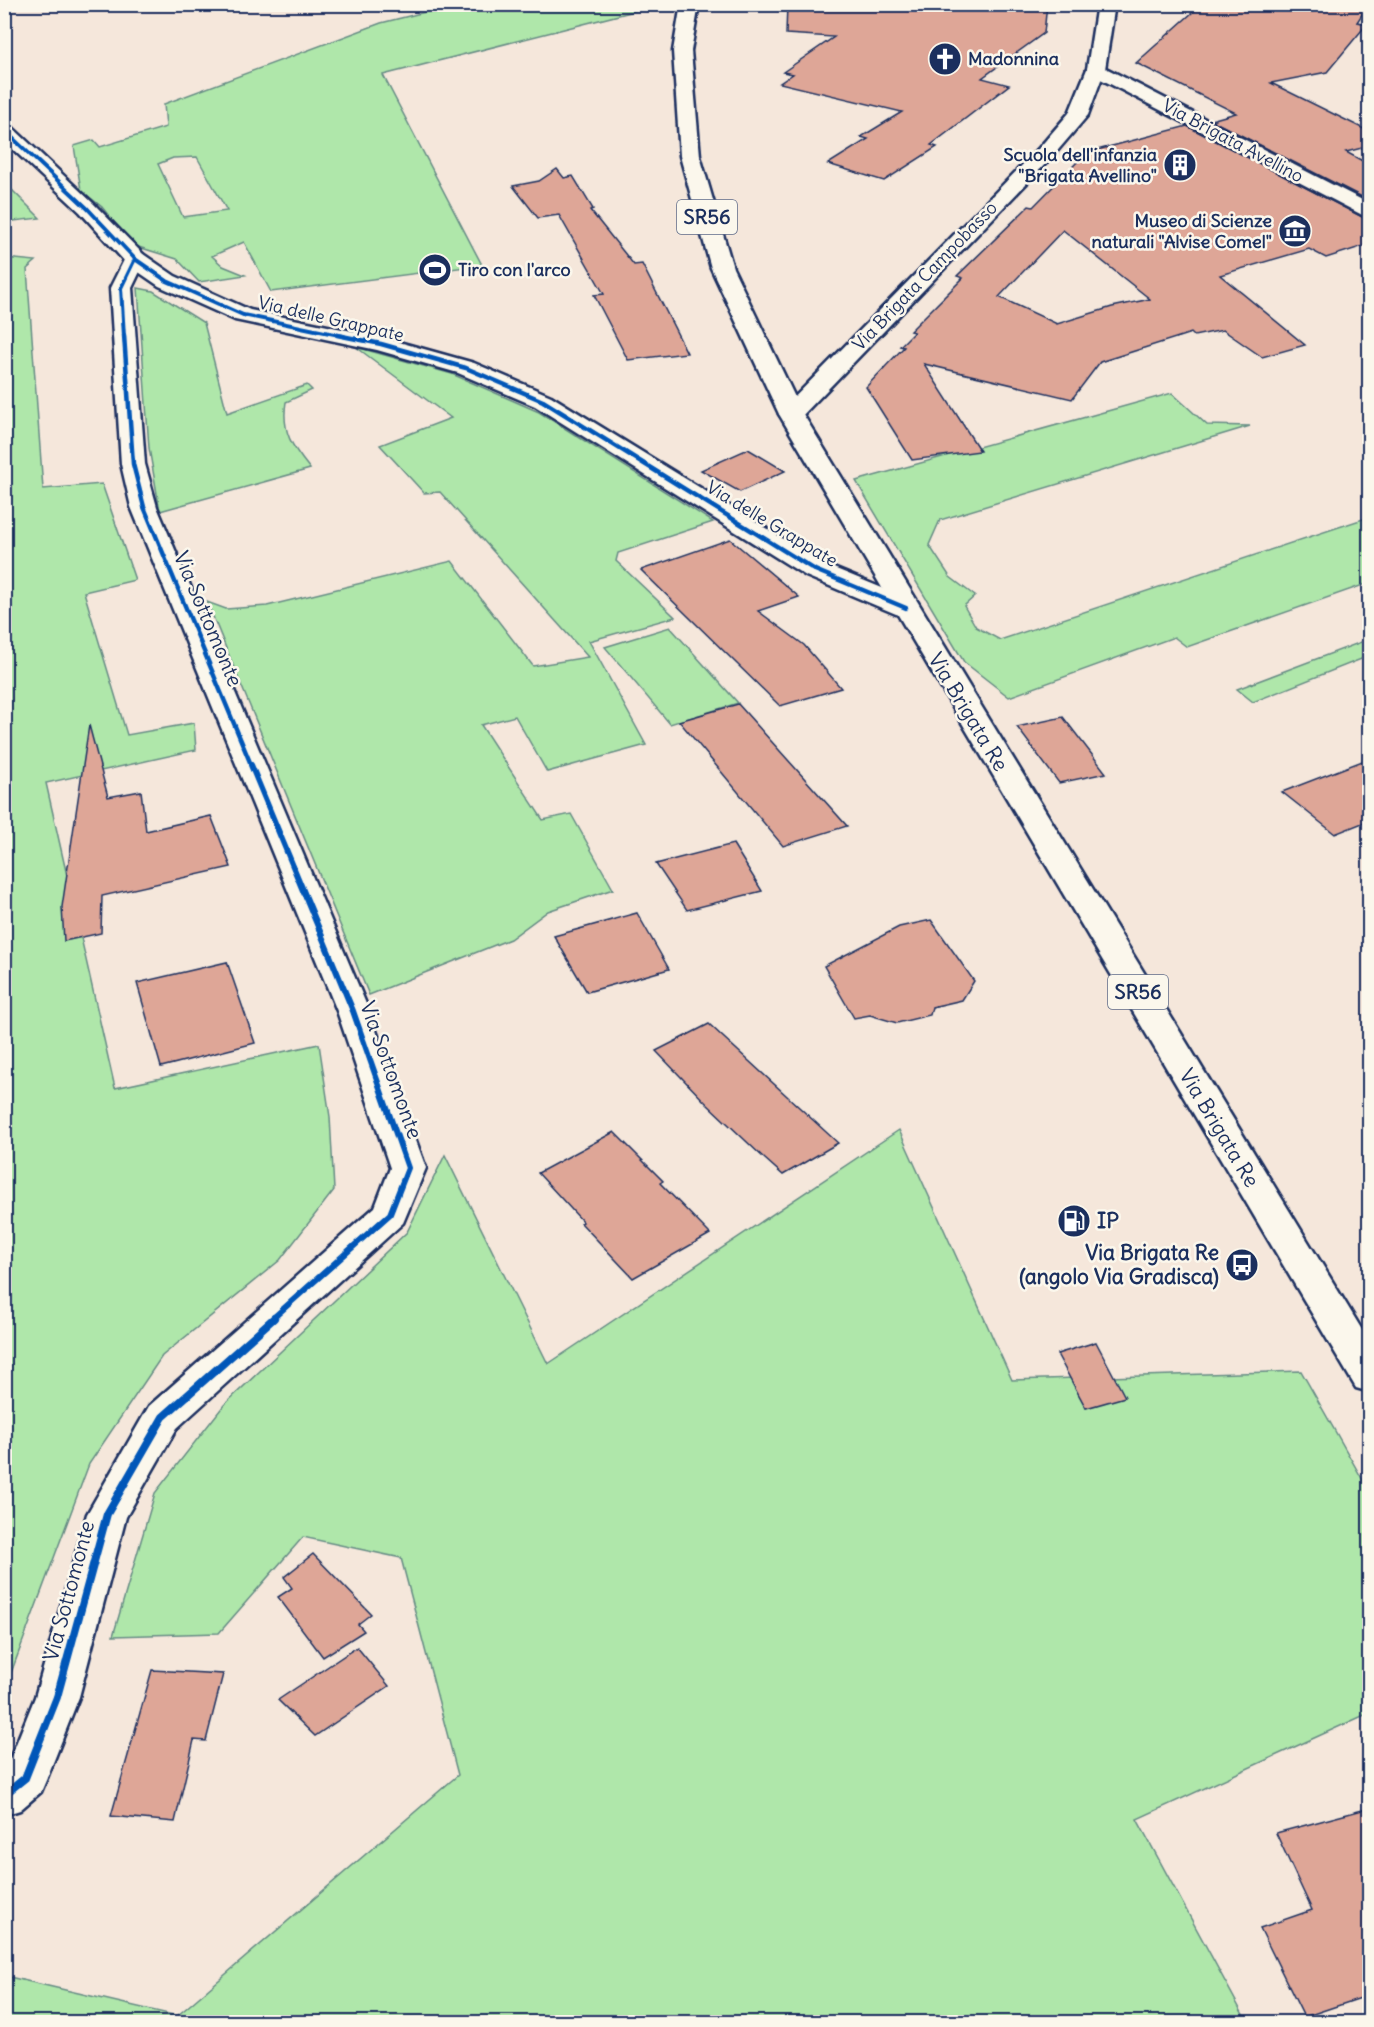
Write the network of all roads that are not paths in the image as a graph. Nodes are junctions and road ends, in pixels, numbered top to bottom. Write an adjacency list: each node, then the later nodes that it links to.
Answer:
1 (690, 4): 7 (street, Via Brigata Re / SR56)
2 (1106, 4): 3 (street, Via Brigata Campobasso)
3 (1096, 69): 5 (street, Via Brigata Avellino); 7 (street, Via Brigata Campobasso)
4 (4, 130): 6 (street, Via delle Grappate)
5 (1370, 213)
6 (135, 260): 8 (street, Via delle Grappate); 10 (street, Via Sottomonte)
7 (791, 414): 8 (street, Via Brigata Re / SR56)
8 (906, 608): 9 (street, Via Brigata Re / SR56)
9 (1370, 1377)
10 (4, 1795)

